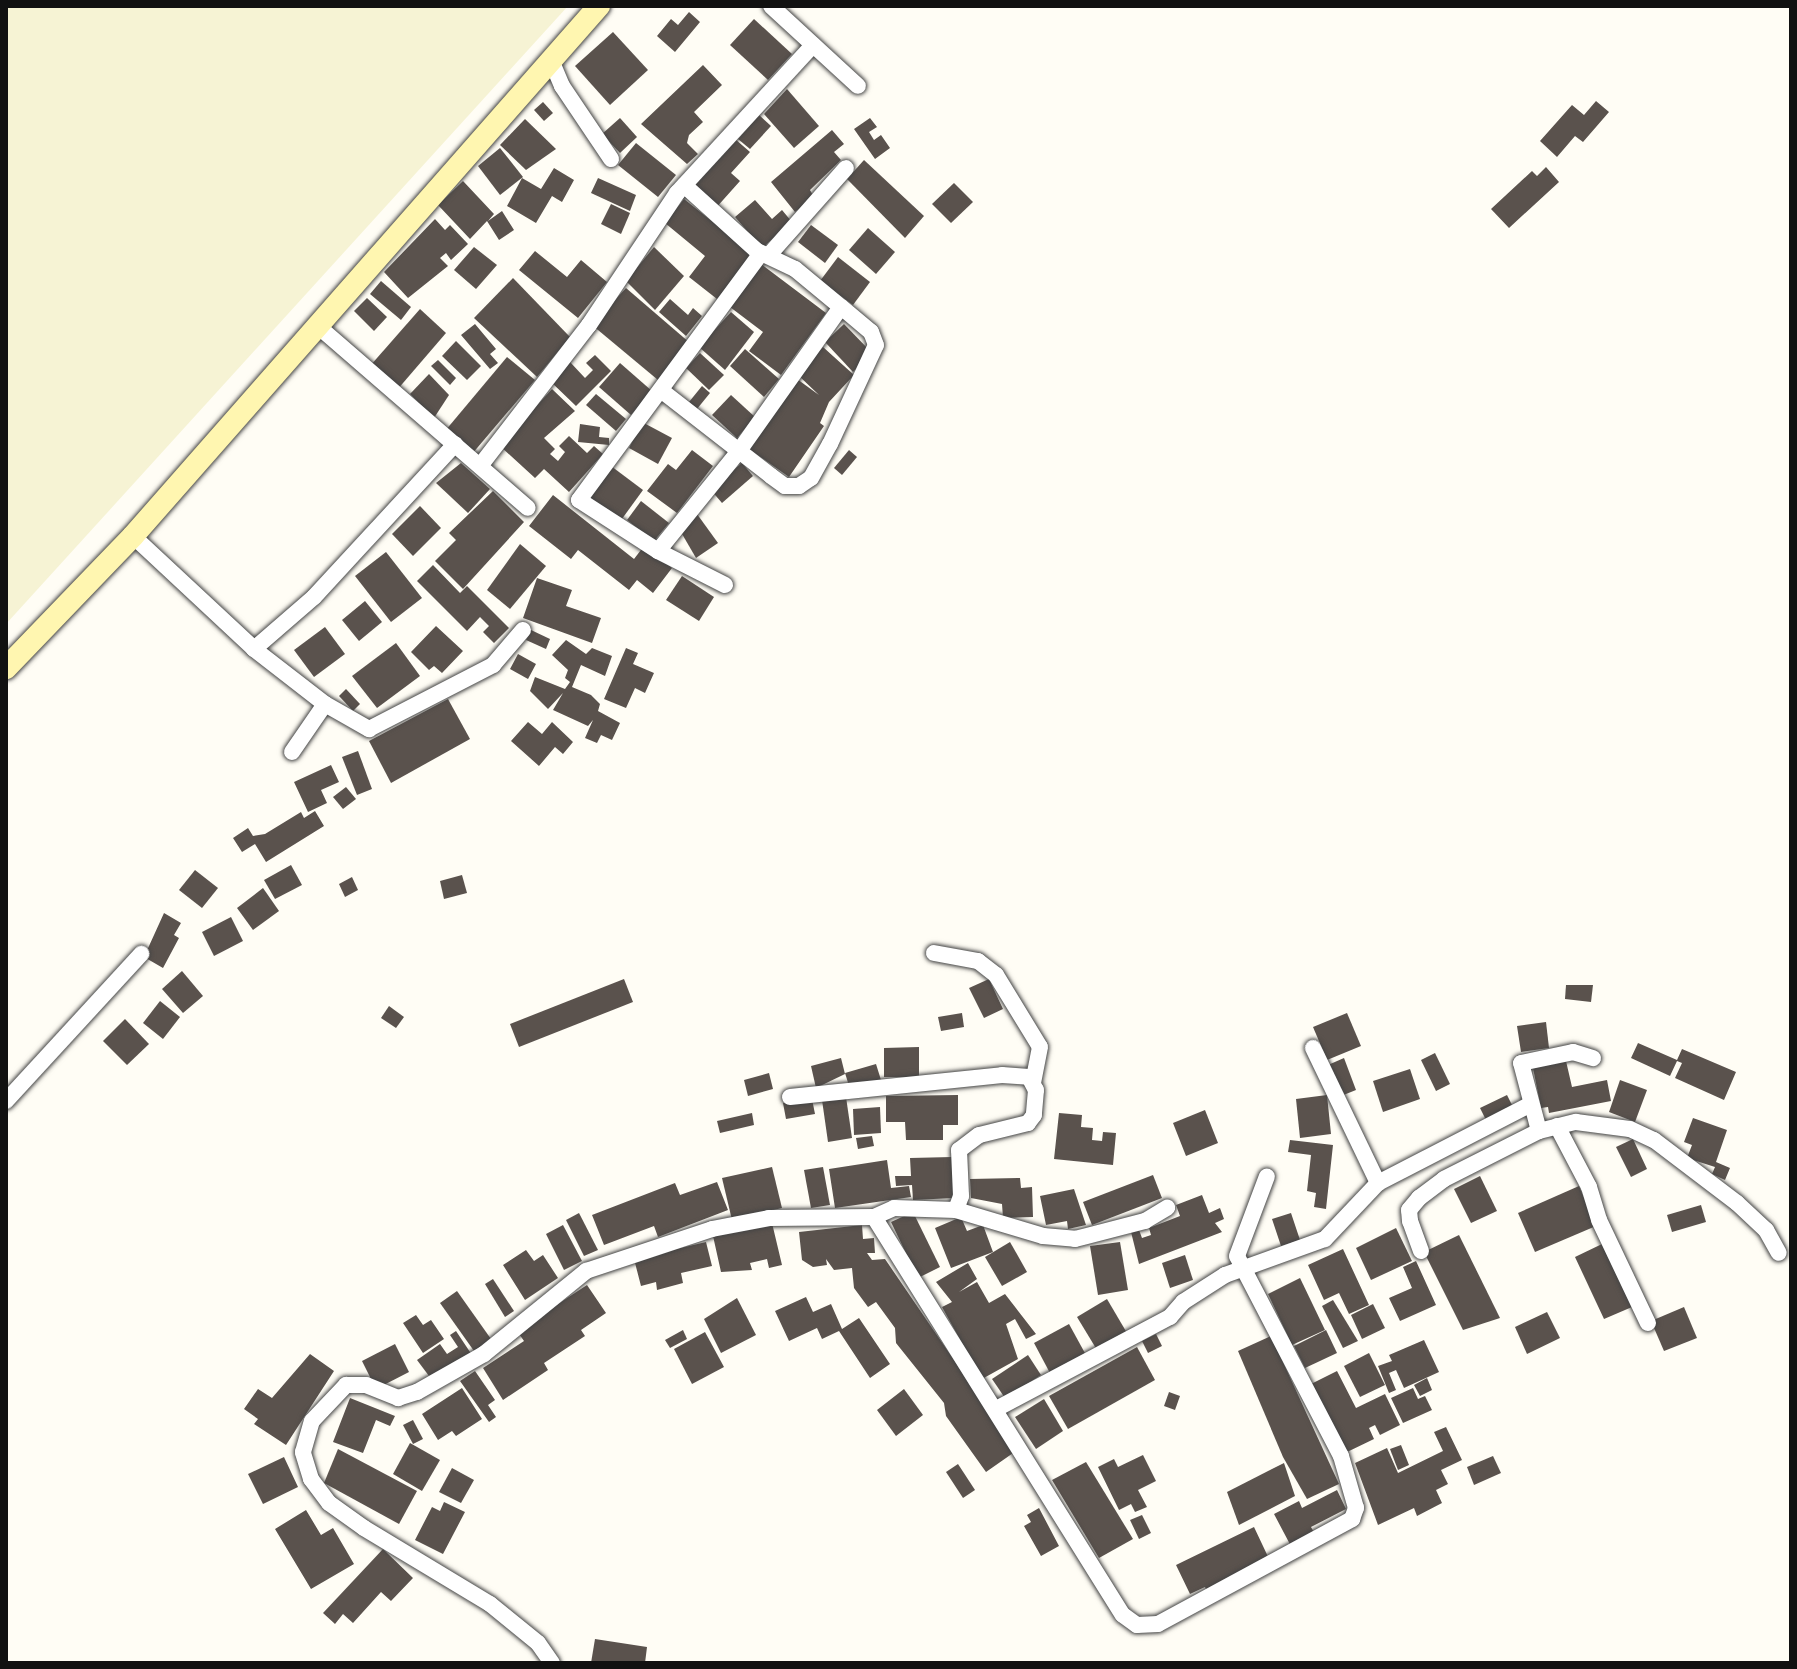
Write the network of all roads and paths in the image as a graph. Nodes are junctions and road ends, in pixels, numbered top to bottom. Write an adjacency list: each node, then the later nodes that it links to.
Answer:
1 (599, 6): 4 (street)
2 (771, 6): 3 (street)
3 (813, 45): 5 (street); 8 (street)
4 (551, 60): 6 (street); 11 (street)
5 (858, 86)
6 (611, 159)
7 (846, 168): 9 (street)
8 (684, 185): 9 (street); 15 (street)
9 (765, 254): 10 (street); 12 (street)
10 (841, 307): 14 (street); 14 (street)
11 (319, 327): 13 (street); 17 (street)
12 (662, 391): 14 (street); 18 (street)
13 (455, 444): 15 (street); 21 (street)
14 (739, 451): 18 (street)
15 (480, 466): 16 (street)
16 (528, 508)
17 (133, 536): 21 (street); 22 (street)
18 (658, 551): 19 (street)
19 (725, 585)
20 (523, 630): 23 (street)
21 (254, 649): 23 (street)
22 (6, 668)
23 (325, 704): 24 (street)
24 (292, 752)
25 (934, 953): 29 (street)
26 (141, 954): 31 (street)
27 (1313, 1048): 36 (street)
28 (1593, 1058): 32 (street)
29 (1033, 1082): 30 (street); 38 (street)
30 (790, 1097)
31 (6, 1101)
32 (1529, 1105): 34 (street); 36 (street)
33 (1557, 1126): 34 (street); 41 (street); 43 (street)
34 (1539, 1131): 40 (street)
35 (1267, 1176): 42 (street)
36 (1378, 1183): 42 (street)
37 (1167, 1208): 38 (street)
38 (956, 1210): 39 (street)
39 (874, 1217): 44 (street); 45 (street)
40 (1421, 1251)
41 (1779, 1253)
42 (1242, 1271): 44 (street); 44 (street)
43 (1648, 1323)
44 (998, 1408)
45 (552, 1663)

